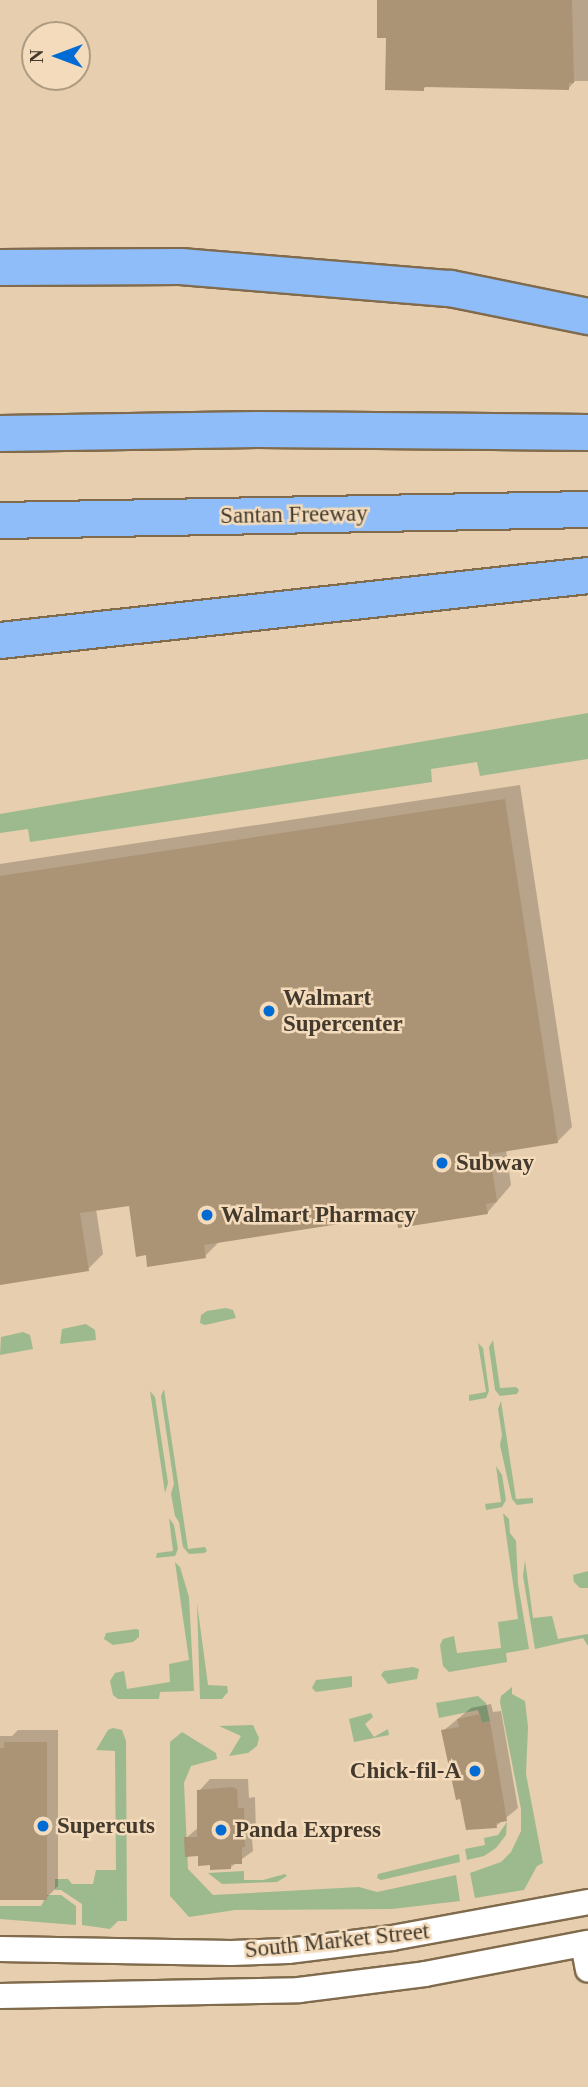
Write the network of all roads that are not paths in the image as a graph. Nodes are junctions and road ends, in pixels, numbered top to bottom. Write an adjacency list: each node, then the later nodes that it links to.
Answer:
1 (0, 267): 2 (highway)
2 (588, 316)
3 (588, 432): 4 (highway)
4 (0, 433)
5 (588, 509): 6 (highway, Santan Freeway)
6 (0, 520)
7 (588, 575): 8 (highway)
8 (0, 640)
9 (588, 1902): 11 (street, South Market Street)
10 (586, 1943): 12 (street); 13 (street, South Market Street)
11 (0, 1948)
12 (588, 1970)
13 (0, 1996)

